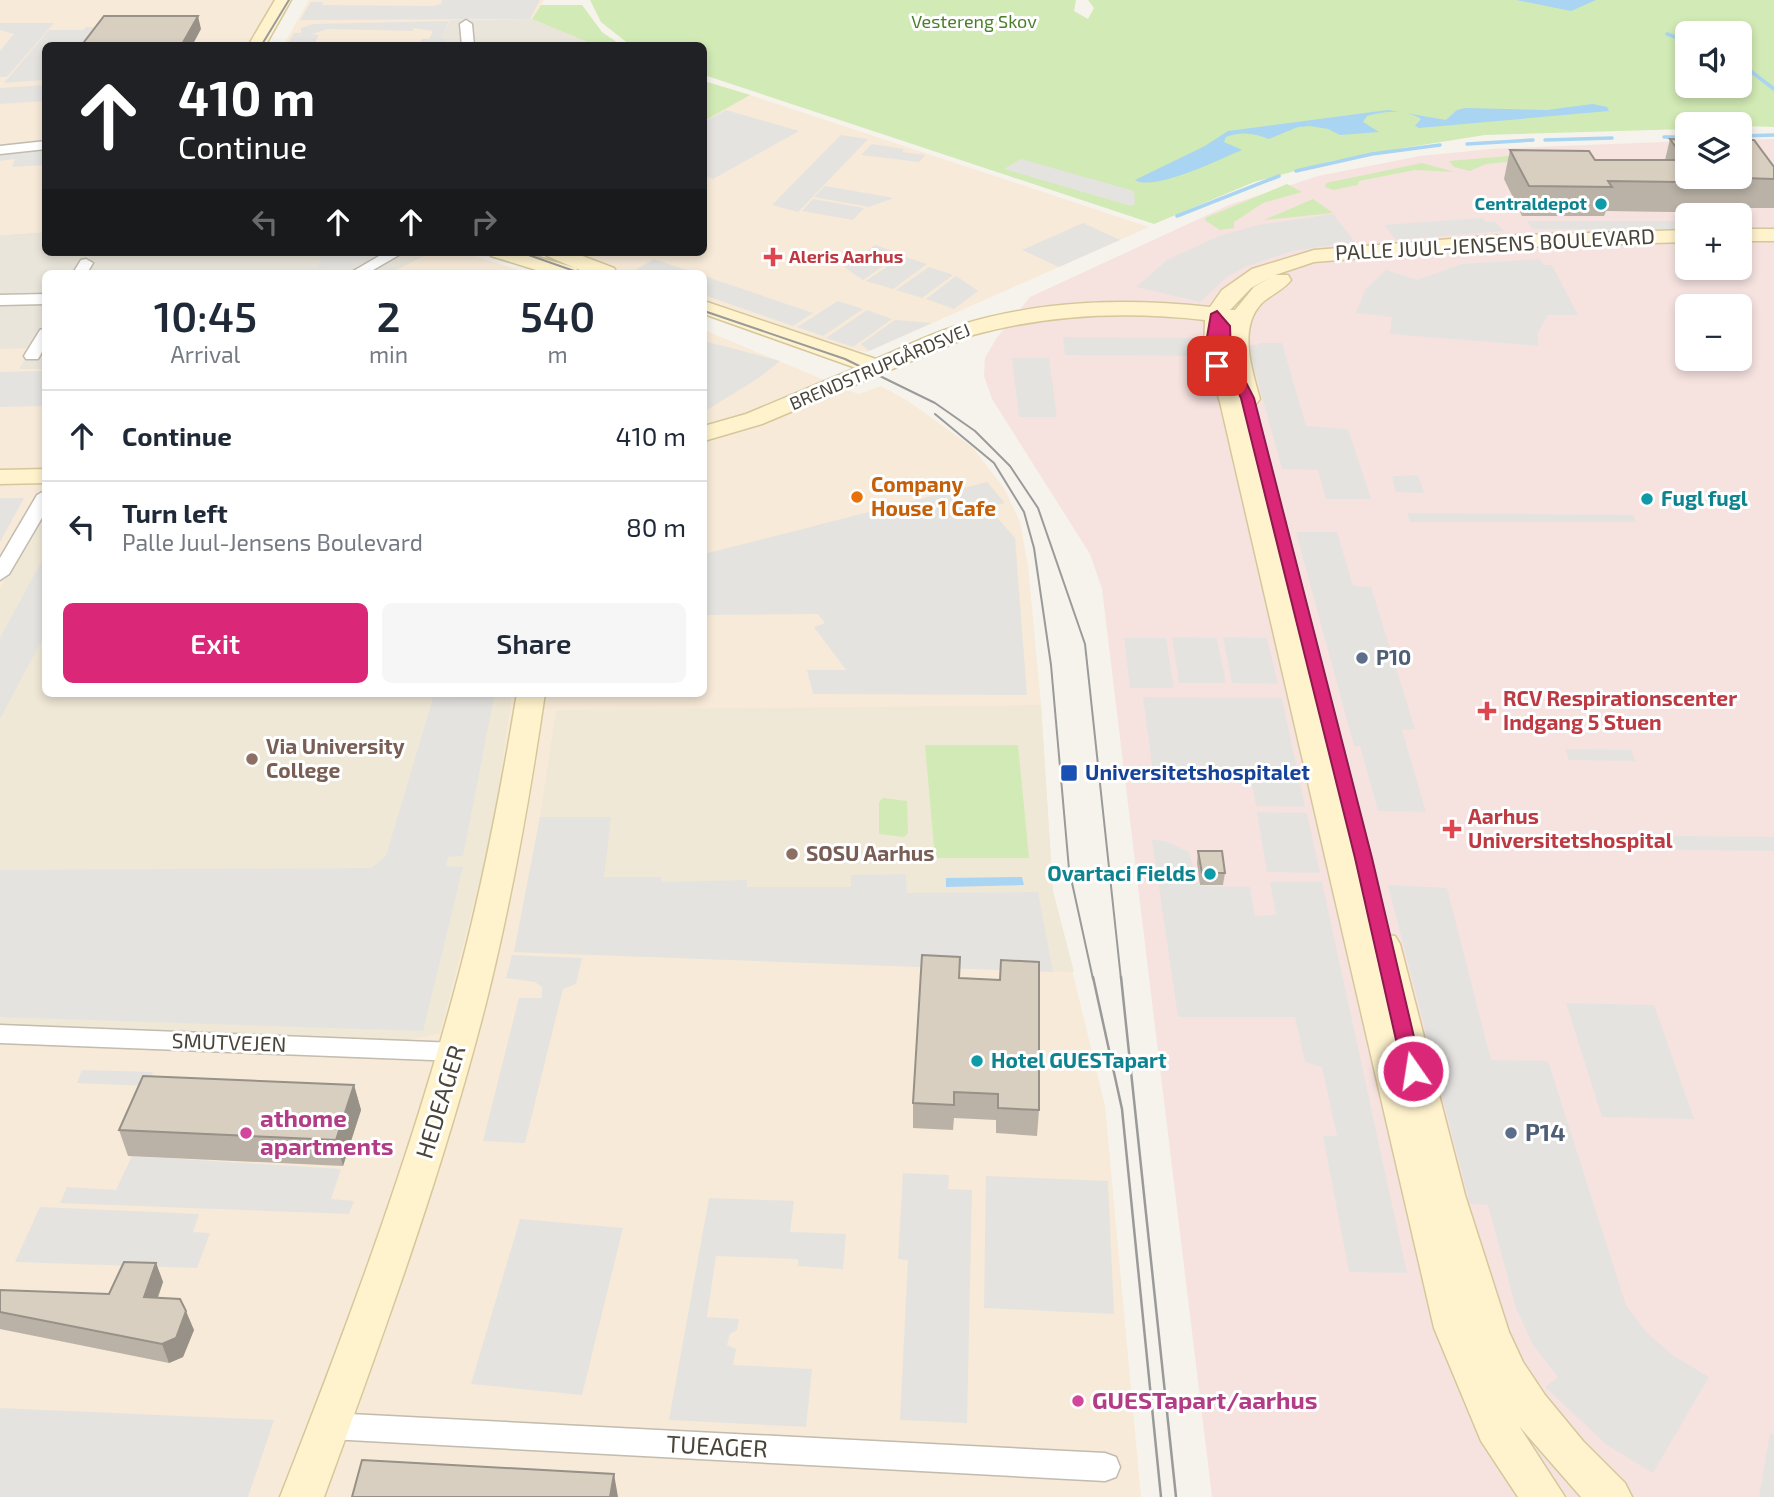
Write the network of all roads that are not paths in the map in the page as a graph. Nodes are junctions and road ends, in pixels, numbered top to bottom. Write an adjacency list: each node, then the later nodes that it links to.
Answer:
1 (283, 0): 4 (street)
2 (300, 0): 5 (street)
3 (466, 24): 6 (street)
4 (258, 42)
5 (276, 42)
6 (468, 42)
7 (42, 145): 8 (street)
8 (0, 150)
9 (1752, 235): 10 (street)
10 (1774, 235)
11 (1675, 236): 25 (street, PALLE JUUL-JENSENS BOULEVARD)
12 (1752, 245): 14 (street)
13 (1675, 246): 25 (street, PALLE JUUL-JENSENS BOULEVARD)
14 (1774, 246)
15 (389, 256): 18 (street)
16 (511, 256): 19 (street)
17 (564, 256): 20 (street)
18 (363, 270)
19 (558, 270)
20 (599, 270)
21 (42, 299): 22 (street)
22 (0, 300)
23 (707, 307): 29 (street)
24 (1058, 310): 25 (street, BRENDSTRUPGÅRDSVEJ); 25 (street, BRENDSTRUPGÅRDSVEJ); 29 (street, BRENDSTRUPGÅRDSVEJ)
25 (1224, 321): 42 (street); 43 (street)
26 (707, 322): 30 (street)
27 (42, 340): 28 (street)
28 (32, 356)
29 (878, 368): 30 (street, BRENDSTRUPGÅRDSVEJ)
30 (850, 379): 31 (street, BRENDSTRUPGÅRDSVEJ)
31 (707, 433)
32 (42, 476): 33 (street)
33 (0, 477)
34 (42, 502): 35 (street)
35 (0, 574)
36 (530, 697): 38 (street, HEDEAGER)
37 (0, 1034): 38 (street, SMUTVEJEN)
38 (457, 1052): 39 (street, HEDEAGER)
39 (330, 1426): 40 (street, TUEAGER); 41 (street, HEDEAGER)
40 (1105, 1467)
41 (302, 1497)
42 (1543, 1497)
43 (1610, 1497)

